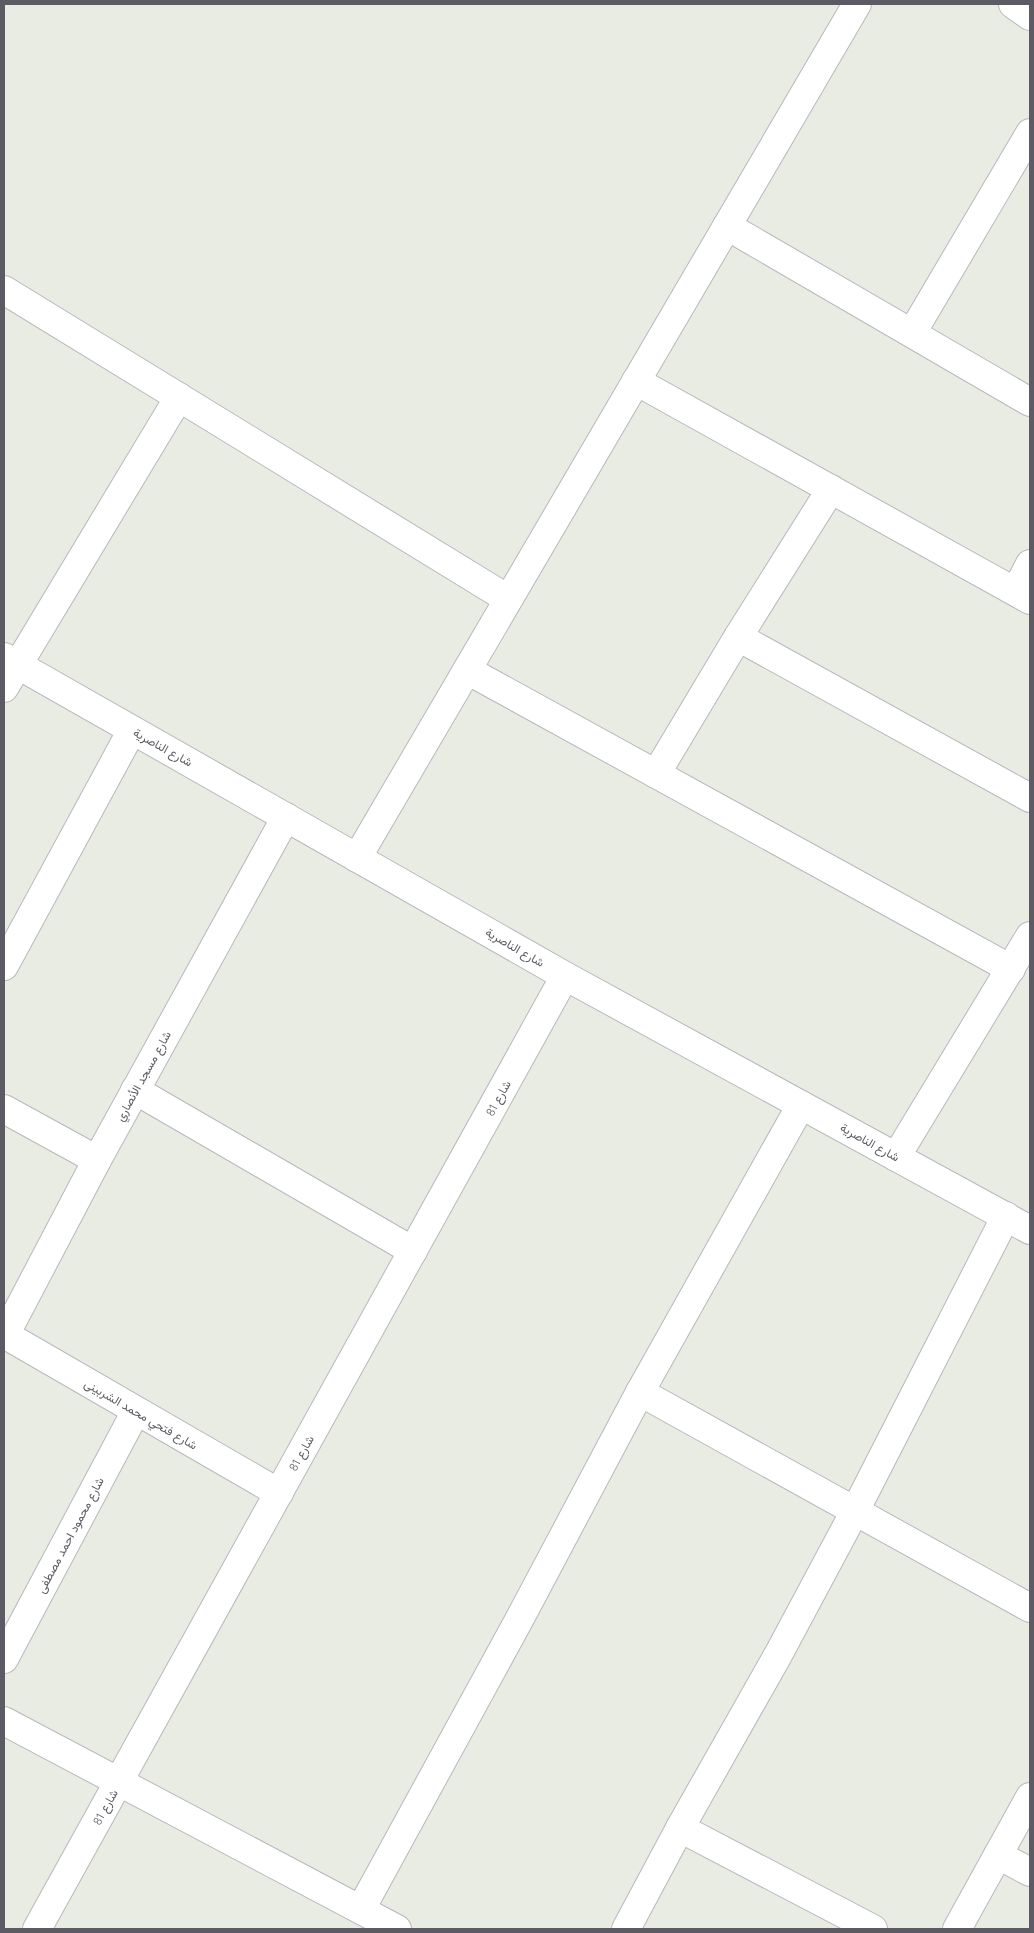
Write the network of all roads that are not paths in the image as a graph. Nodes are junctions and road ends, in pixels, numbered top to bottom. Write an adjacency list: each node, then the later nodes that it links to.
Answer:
1 (857, 4): 5 (street)
2 (1014, 4): 3 (street)
3 (1030, 16)
4 (1030, 133): 7 (street)
5 (727, 226): 7 (street); 8 (street)
6 (4, 290): 9 (street)
7 (912, 333): 10 (street)
8 (636, 381): 11 (street); 14 (street)
9 (179, 397): 14 (street); 16 (street)
10 (1030, 402)
11 (831, 489): 13 (street); 15 (street)
12 (1030, 564): 13 (street)
13 (1023, 596)
14 (508, 599): 17 (street)
15 (738, 637): 20 (street); 21 (street)
16 (11, 661): 18 (street); 19 (street, شارع الناصرية)
17 (467, 670): 20 (street); 23 (street)
18 (4, 688)
19 (132, 730): 22 (street, شارع الناصرية); 25 (street)
20 (656, 774): 26 (street)
21 (1030, 798)
22 (286, 817): 23 (street, شارع الناصرية); 28 (street, شارع مسجد الأنصاري)
23 (357, 858): 27 (street, شارع الناصرية)
24 (1030, 936): 26 (street)
25 (4, 966)
26 (1011, 969): 31 (street)
27 (565, 976): 29 (street, شارع الناصرية); 35 (street, شارع 81)
28 (135, 1090): 32 (street, شارع مسجد الأنصاري); 35 (street)
29 (801, 1105): 31 (street, شارع الناصرية); 37 (street)
30 (4, 1108): 32 (street)
31 (896, 1157): 33 (street, شارع الناصرية)
32 (97, 1160): 36 (street, شارع مسجد الأنصاري)
33 (1006, 1216): 34 (street, شارع الناصرية); 40 (street)
34 (1030, 1230)
35 (413, 1251): 39 (street, شارع 81)
36 (4, 1335): 38 (street, شارع فتحي محمد الشربينى)
37 (640, 1392): 40 (street); 49 (street)
38 (136, 1411): 39 (street, شارع فتحي محمد الشربينى); 42 (street, شارع محمود احمد مصطفى)
39 (279, 1493): 44 (street, شارع 81)
40 (855, 1511): 41 (street); 46 (street)
41 (1030, 1608)
42 (4, 1659)
43 (4, 1721): 44 (street)
44 (118, 1783): 49 (street); 50 (street, شارع 81)
45 (1030, 1797): 47 (street)
46 (680, 1828): 52 (street); 53 (street)
47 (998, 1855): 48 (street); 54 (street)
48 (1030, 1872)
49 (361, 1909): 51 (street)
50 (37, 1929)
51 (396, 1929)
52 (626, 1929)
53 (873, 1929)
54 (957, 1929)

